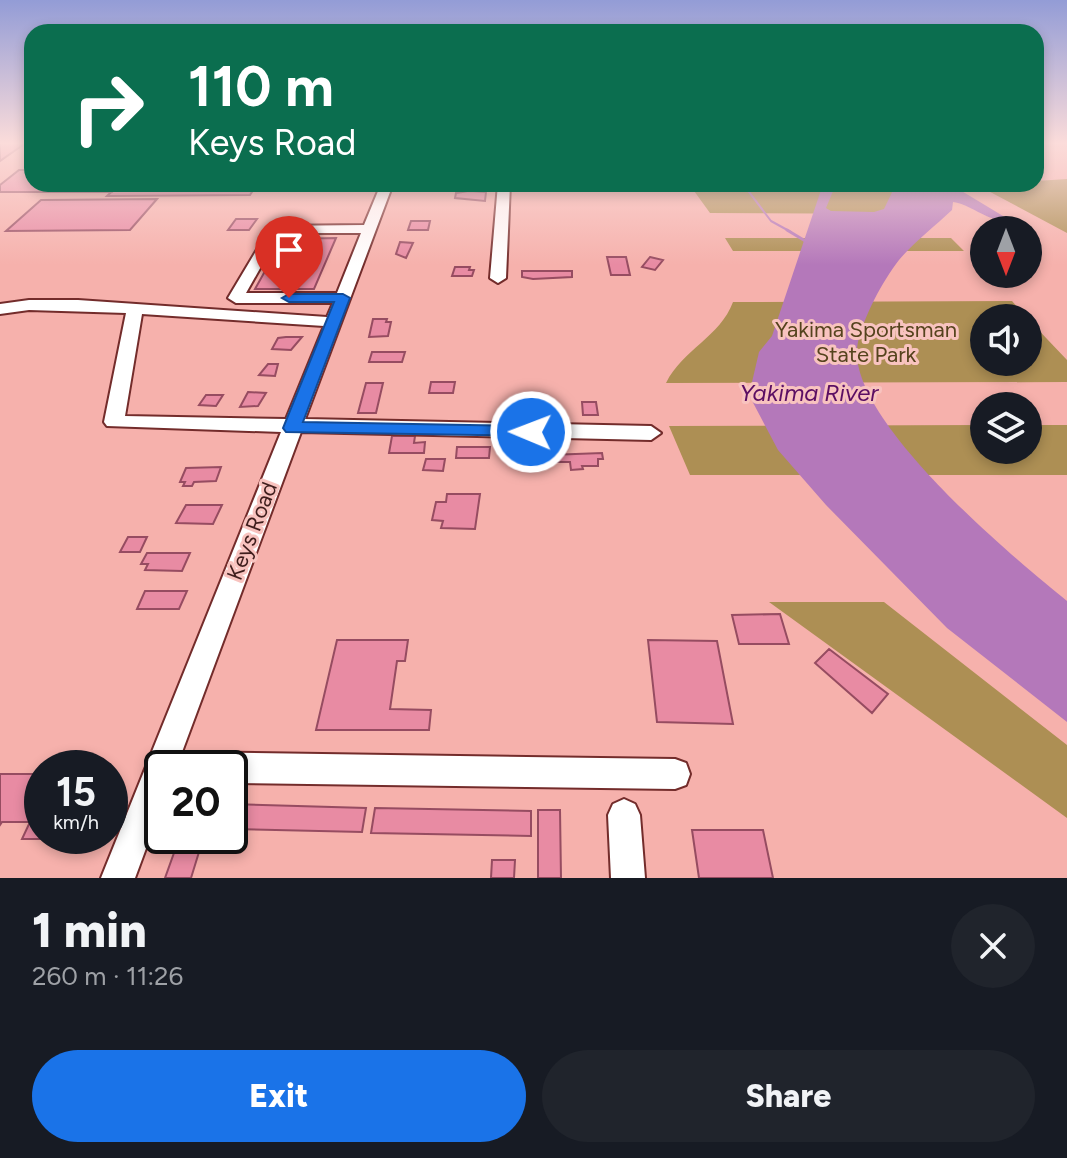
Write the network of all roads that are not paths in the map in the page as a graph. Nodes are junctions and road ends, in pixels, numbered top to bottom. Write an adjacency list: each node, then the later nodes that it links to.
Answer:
1 (384, 192): 3 (street, Keys Road)
2 (503, 192): 4 (street)
3 (369, 229): 5 (street, Keys Road); 5 (street)
4 (498, 278)
5 (343, 298): 8 (street, Keys Road)
6 (0, 309): 7 (street)
7 (135, 309): 8 (street); 9 (street)
8 (333, 322): 9 (street, Keys Road)
9 (292, 428): 10 (street); 11 (street, Keys Road)
10 (651, 433)
11 (168, 750)
12 (248, 768): 13 (street)
13 (675, 774)
14 (144, 811): 16 (street, Keys Road)
15 (624, 815): 17 (street)
16 (118, 878)
17 (628, 878)

